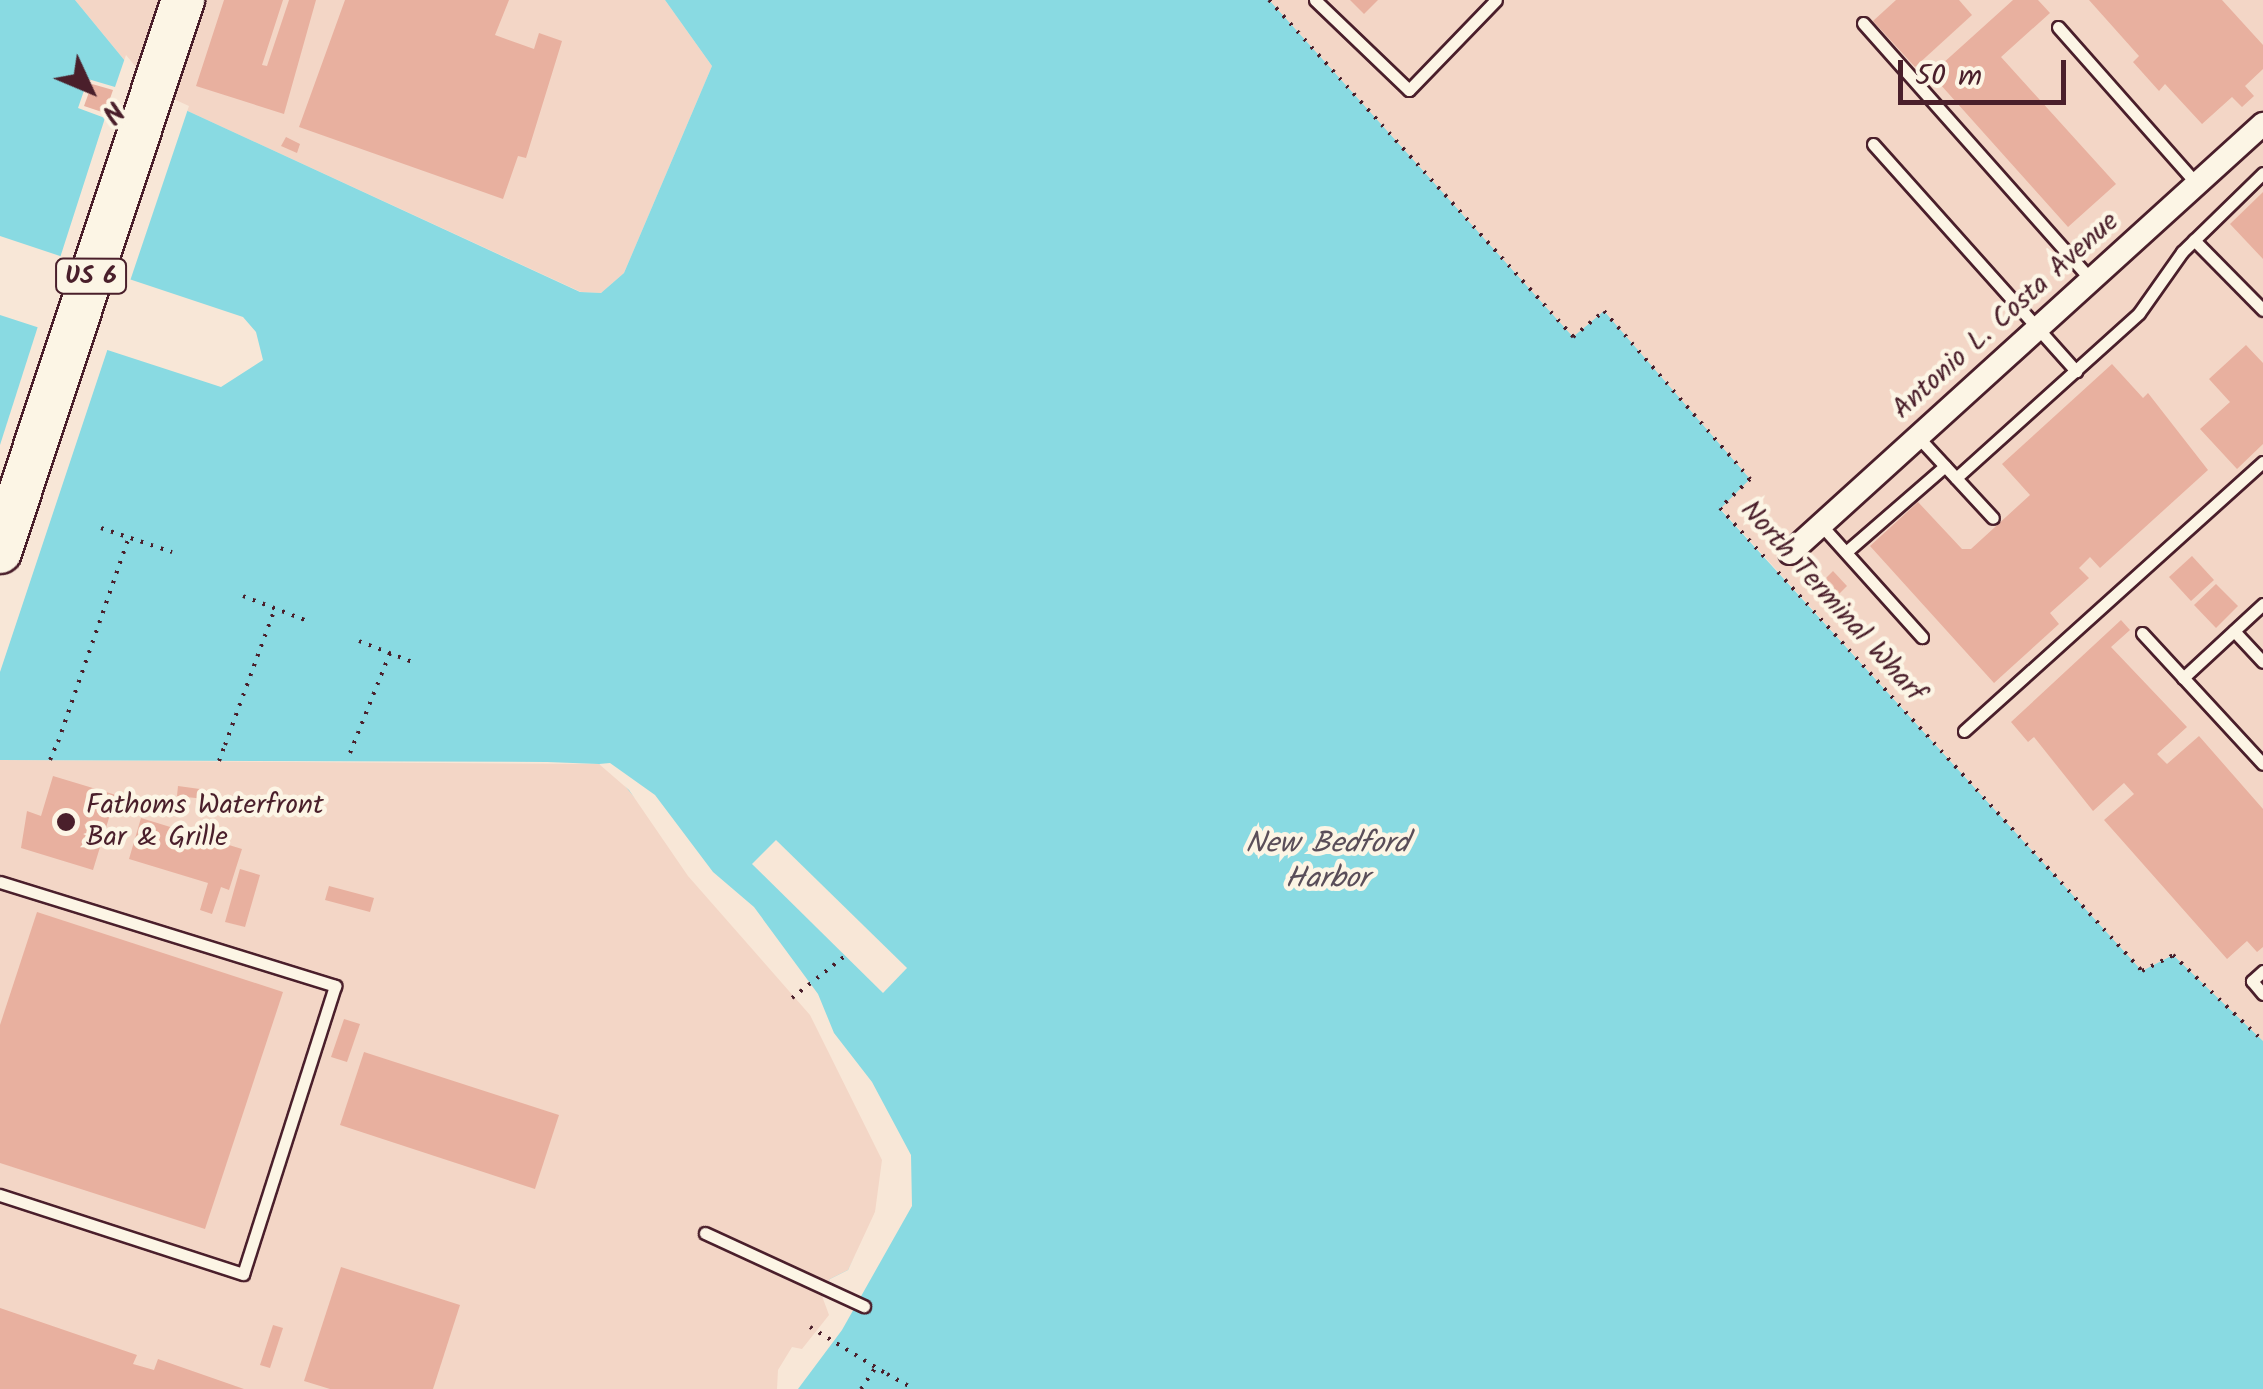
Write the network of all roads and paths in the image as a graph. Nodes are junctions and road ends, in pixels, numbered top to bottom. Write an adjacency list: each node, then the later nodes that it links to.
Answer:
1 (182, 0): 24 (highway, US 6)
2 (1269, 0): 54 (path, North Terminal Wharf)
3 (1316, 0): 4 (lane)
4 (1496, 0)
5 (1862, 23): 12 (lane)
6 (2058, 27): 10 (lane)
7 (2263, 124): 10 (street, Antonio L. Costa Avenue)
8 (1873, 144): 14 (lane)
9 (2263, 173): 11 (lane)
10 (2197, 184): 12 (street, Antonio L. Costa Avenue)
11 (2194, 240): 13 (lane); 15 (lane)
12 (2091, 280): 14 (street, Antonio L. Costa Avenue)
13 (2263, 310)
14 (2038, 328): 15 (lane); 16 (street, Antonio L. Costa Avenue)
15 (2076, 371): 19 (lane)
16 (1918, 437): 18 (lane); 21 (street, Antonio L. Costa Avenue)
17 (2263, 462): 40 (lane)
18 (1945, 466): 19 (lane); 26 (lane)
19 (1956, 478): 20 (lane)
20 (1993, 518)
21 (1821, 525): 26 (lane); 27 (street, Antonio L. Costa Avenue)
22 (101, 528): 23 (path)
23 (129, 537): 25 (path); 45 (path)
24 (0, 552)
25 (172, 552)
26 (1846, 552): 34 (lane)
27 (1790, 553)
28 (244, 596): 30 (path)
29 (2263, 604): 32 (lane)
30 (274, 608): 31 (path); 42 (path)
31 (305, 620)
32 (2234, 631): 38 (lane); 39 (lane)
33 (2142, 634): 39 (lane)
34 (1922, 638)
35 (358, 641): 36 (path)
36 (390, 653): 37 (path); 41 (path)
37 (412, 662)
38 (2263, 662)
39 (2183, 678): 48 (lane)
40 (1964, 731)
41 (357, 734): 44 (path); 47 (path)
42 (228, 737): 43 (path); 46 (path)
43 (225, 744)
44 (350, 753)
45 (50, 760)
46 (220, 761)
47 (350, 762)
48 (2263, 764)
49 (0, 882): 55 (lane)
50 (845, 956): 53 (path)
51 (2263, 971): 52 (lane)
52 (2263, 994)
53 (792, 998)
54 (2263, 1041)
55 (0, 1195)
56 (705, 1233): 57 (lane)
57 (864, 1306)
58 (810, 1327): 59 (path)
59 (886, 1373): 60 (path); 61 (path)
60 (861, 1389)
61 (914, 1389)

